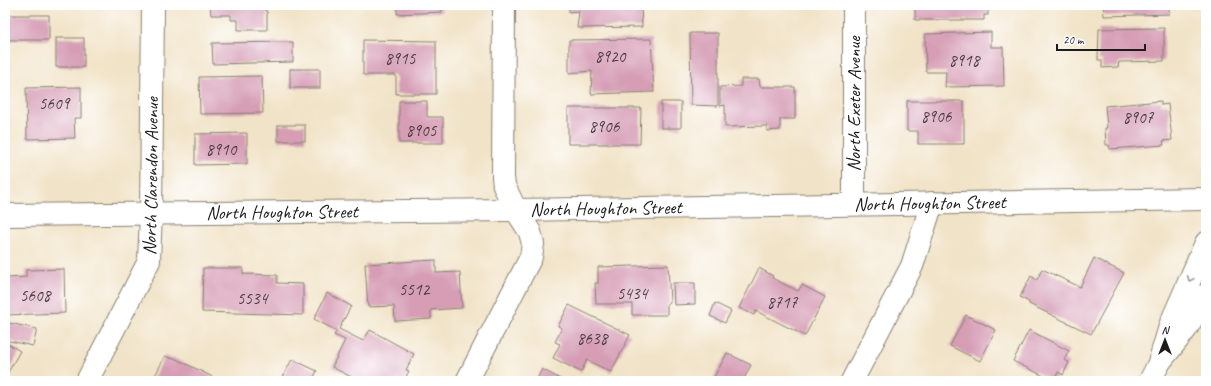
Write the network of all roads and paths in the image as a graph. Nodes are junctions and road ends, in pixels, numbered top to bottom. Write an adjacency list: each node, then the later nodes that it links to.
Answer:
1 (153, 5): 8 (street, North Clarendon Avenue)
2 (504, 5): 7 (street)
3 (854, 5): 6 (street, North Exeter Avenue)
4 (1206, 199): 5 (street, North Houghton Street)
5 (932, 203): 6 (street, North Houghton Street); 15 (street)
6 (854, 204): 7 (street, North Houghton Street)
7 (516, 210): 8 (street, North Houghton Street); 14 (street)
8 (151, 213): 9 (street, North Houghton Street); 13 (street, North Clarendon Avenue)
9 (5, 215)
10 (1206, 243): 12 (street, one-way to 12)
11 (1206, 295): 12 (street)
12 (1155, 372)
13 (87, 381)
14 (467, 381)
15 (852, 381)

